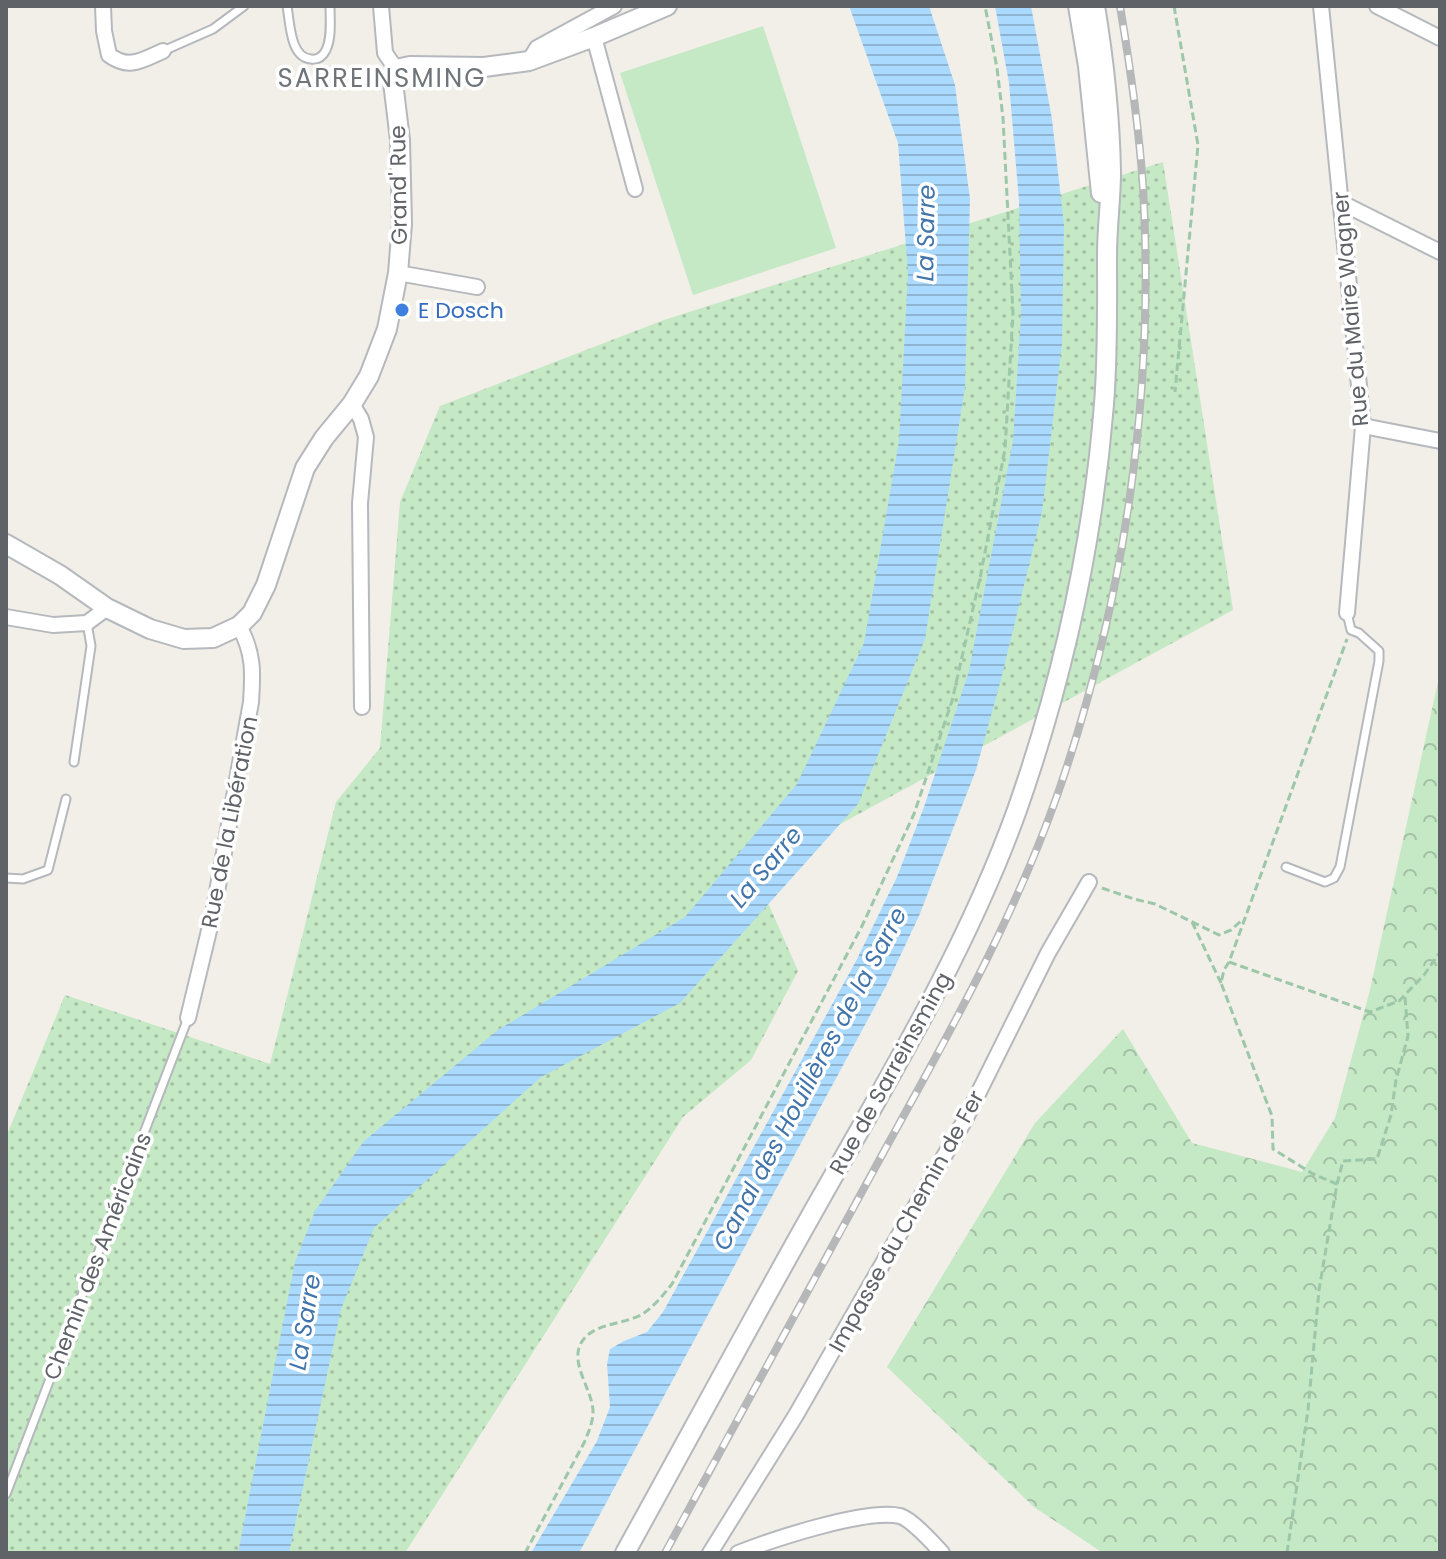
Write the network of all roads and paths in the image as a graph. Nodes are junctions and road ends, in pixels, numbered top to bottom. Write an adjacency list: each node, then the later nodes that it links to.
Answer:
1 (103, 6): 16 (street)
2 (244, 6): 16 (lane)
3 (287, 6): 4 (lane)
4 (330, 6)
5 (381, 6): 18 (street, Grand' Rue)
6 (614, 6): 17 (street)
7 (667, 6): 14 (street)
8 (985, 6): 50 (path)
9 (1078, 6): 21 (street)
10 (1095, 6): 21 (street)
11 (1174, 6): 25 (path)
12 (1321, 6): 20 (street, Rue du Maire Wagner)
13 (1377, 6): 15 (street)
14 (594, 37): 17 (street); 19 (street)
15 (1440, 38)
16 (163, 51)
17 (529, 61): 18 (street)
18 (396, 69): 23 (street, Grand' Rue)
19 (635, 189)
20 (1340, 202): 22 (street); 27 (street, Rue du Maire Wagner)
21 (1107, 240): 51 (street, Rue de Sarreinsming)
22 (1440, 252)
23 (398, 273): 24 (street, Grand' Rue); 26 (street, Grand' Rue)
24 (477, 287)
25 (1175, 392)
26 (352, 404): 34 (street, Grand' Rue); 35 (street)
27 (1363, 426): 28 (street); 31 (street, Rue du Maire Wagner)
28 (1440, 441)
29 (6, 544): 30 (street)
30 (107, 608): 33 (street); 34 (street)
31 (1347, 613): 38 (lane); 41 (path)
32 (6, 617): 33 (street)
33 (87, 623): 36 (lane)
34 (239, 626): 47 (street, Rue de la Libération)
35 (362, 707)
36 (74, 762)
37 (66, 799): 39 (lane)
38 (1286, 867)
39 (6, 878)
40 (1089, 882): 42 (path); 52 (street, Impasse du Chemin de Fer)
41 (1246, 916): 42 (path); 44 (path)
42 (1192, 922): 45 (path)
43 (1440, 952): 46 (path)
44 (1229, 962): 45 (path); 46 (path)
45 (1221, 983): 48 (path)
46 (1405, 994): 48 (path)
47 (188, 1018): 49 (lane, Chemin des Américains)
48 (1337, 1184): 55 (path)
49 (6, 1494)
50 (525, 1553)
51 (625, 1553)
52 (710, 1553)
53 (738, 1553): 54 (street)
54 (942, 1553)
55 (1287, 1553)

